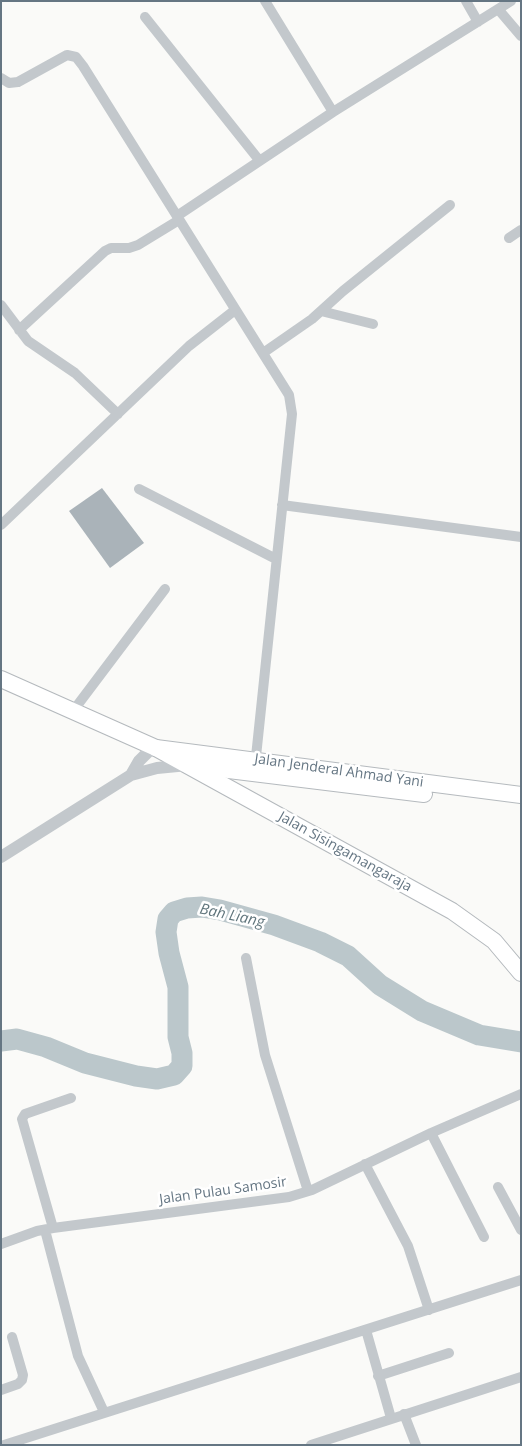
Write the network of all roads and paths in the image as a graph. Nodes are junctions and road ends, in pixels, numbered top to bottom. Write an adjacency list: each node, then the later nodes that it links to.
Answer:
1 (265, 1): 9 (street)
2 (466, 1): 6 (street)
3 (511, 1): 4 (street)
4 (498, 9): 6 (street); 7 (street)
5 (144, 18): 10 (street)
6 (478, 22): 9 (street)
7 (521, 36)
8 (1, 78): 12 (street)
9 (332, 112): 10 (street)
10 (260, 160): 12 (street)
11 (450, 205): 17 (street)
12 (178, 218): 16 (street); 19 (street)
13 (521, 230): 14 (street)
14 (508, 238)
15 (1, 305): 19 (street)
16 (236, 310): 20 (street); 21 (street)
17 (321, 311): 18 (street); 20 (street)
18 (373, 324)
19 (19, 330): 21 (street)
20 (263, 353): 23 (street)
21 (118, 414): 24 (street)
22 (139, 489): 26 (street)
23 (282, 505): 25 (street); 26 (street)
24 (1, 525)
25 (521, 537)
26 (276, 559): 32 (street)
27 (165, 589): 29 (street)
28 (1, 679): 29 (main road)
29 (73, 711): 30 (main road)
30 (156, 748): 31 (main road, Jalan Sisingamangaraja); 32 (main road, Jalan Jenderal Ahmad Yani); 33 (street)
31 (188, 765): 32 (main road, Jalan Jenderal Ahmad Yani); 33 (street); 38 (main road, Jalan Sisingamangaraja)
32 (255, 766): 34 (main road, Jalan Jenderal Ahmad Yani); 35 (main road, Jalan Jenderal Ahmad Yani)
33 (131, 775): 36 (street)
34 (521, 795)
35 (521, 805)
36 (1, 857)
37 (246, 958): 44 (street)
38 (521, 973)
39 (521, 1094): 41 (street, Jalan Pulau Samosir)
40 (71, 1098): 45 (street)
41 (432, 1133): 42 (street, Jalan Pulau Samosir); 47 (street)
42 (365, 1164): 44 (street, Jalan Pulau Samosir); 50 (street)
43 (498, 1187): 46 (street)
44 (308, 1191): 45 (street, Jalan Pulau Samosir)
45 (49, 1229): 48 (street, Jalan Pulau Samosir); 57 (street)
46 (521, 1230)
47 (484, 1237)
48 (1, 1244)
49 (521, 1280): 50 (street)
50 (429, 1310): 51 (street)
51 (366, 1330): 54 (street); 57 (street)
52 (12, 1337): 56 (street)
53 (449, 1353): 54 (street)
54 (378, 1376): 59 (street)
55 (521, 1377): 58 (street)
56 (1, 1390)
57 (104, 1412): 60 (street)
58 (404, 1414): 59 (street); 62 (street)
59 (391, 1418): 61 (street)
60 (4, 1445)
61 (311, 1445)
62 (416, 1445)

